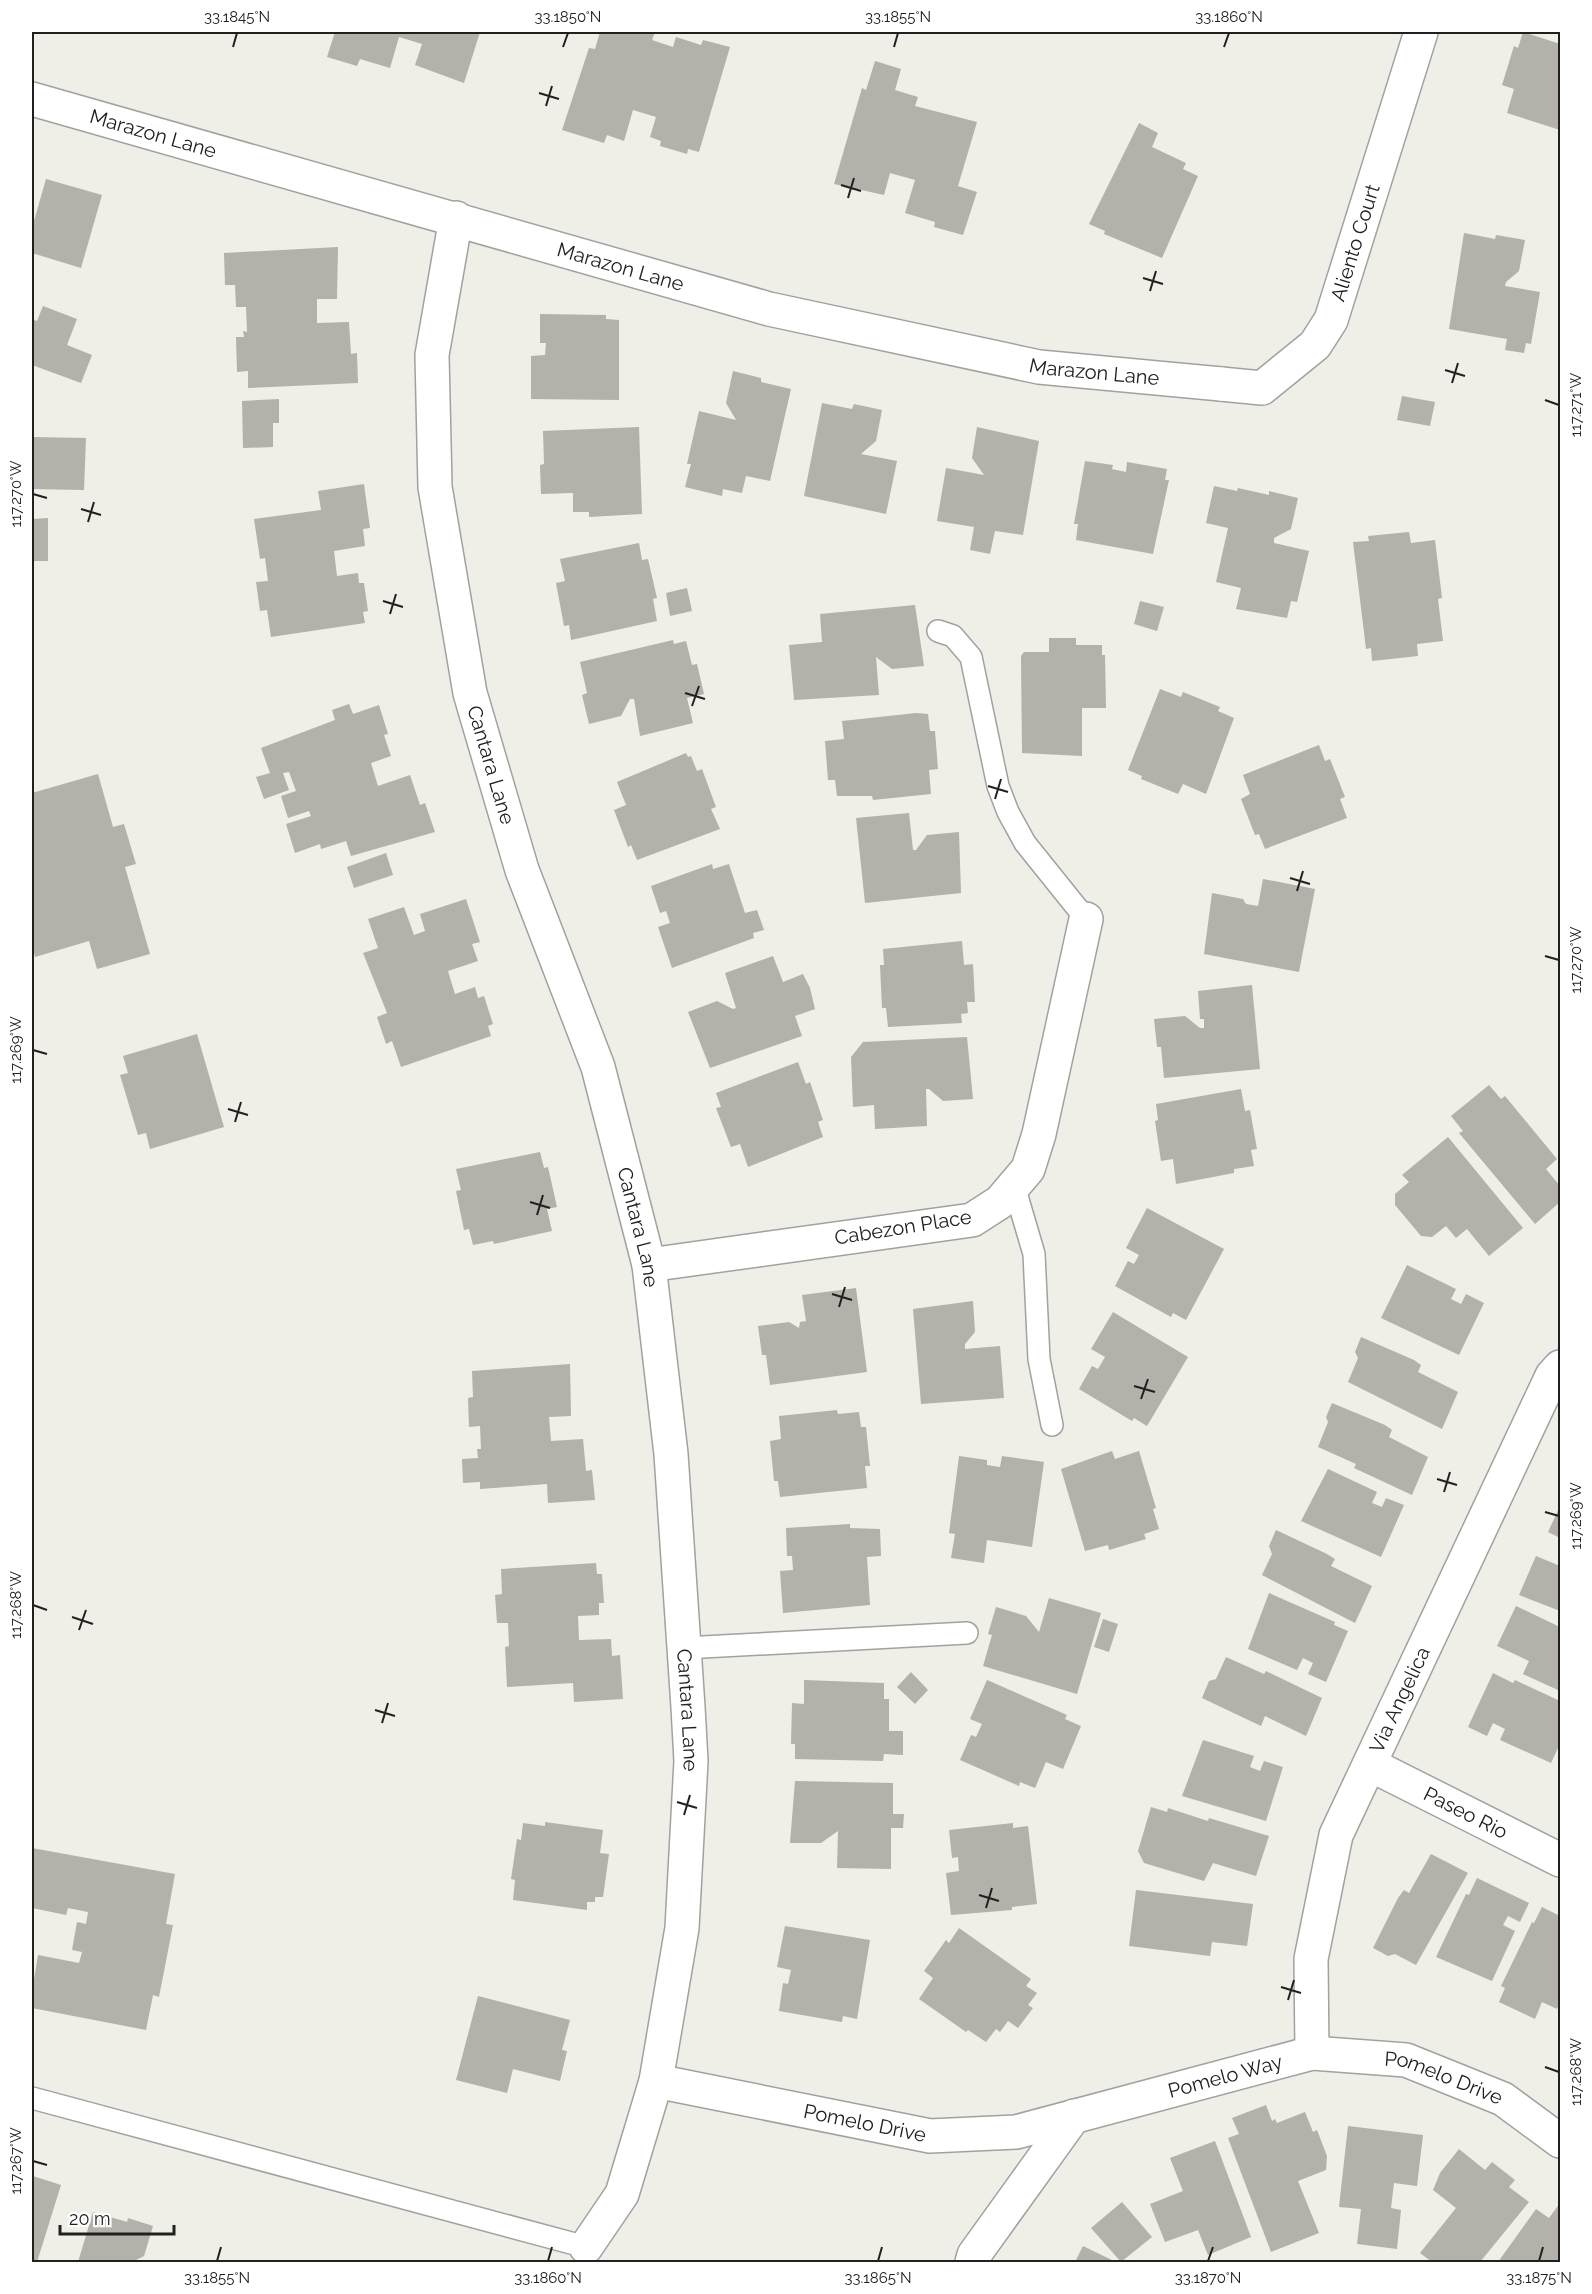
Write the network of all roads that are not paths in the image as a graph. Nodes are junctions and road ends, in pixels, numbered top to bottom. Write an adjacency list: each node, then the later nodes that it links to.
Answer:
1 (1421, 32): 4 (street, Aliento Court)
2 (32, 99): 3 (street, Marazon Lane)
3 (456, 218): 4 (street, Marazon Lane); 8 (street, Cantara Lane)
4 (1221, 384)
5 (938, 631): 6 (lane)
6 (1086, 919): 7 (street, Cabezon Place)
7 (1014, 1186): 8 (street, Cabezon Place); 10 (lane)
8 (648, 1265): 12 (street, Cantara Lane)
9 (1560, 1367): 13 (street, Via Angelica)
10 (1052, 1425)
11 (967, 1634): 12 (lane)
12 (684, 1648): 16 (street, Cantara Lane)
13 (1371, 1765): 14 (street, Paseo Rio); 15 (street, Via Angelica)
14 (1560, 1860)
15 (1312, 2053): 18 (street, Pomelo Way); 20 (street, Pomelo Drive)
16 (656, 2081): 19 (street, Pomelo Drive); 21 (street, Cantara Lane)
17 (32, 2098): 21 (lane)
18 (1137, 2100): 19 (street, Pomelo Drive)
19 (1074, 2116): 22 (street)
20 (1560, 2141)
21 (586, 2247)
22 (972, 2262)

